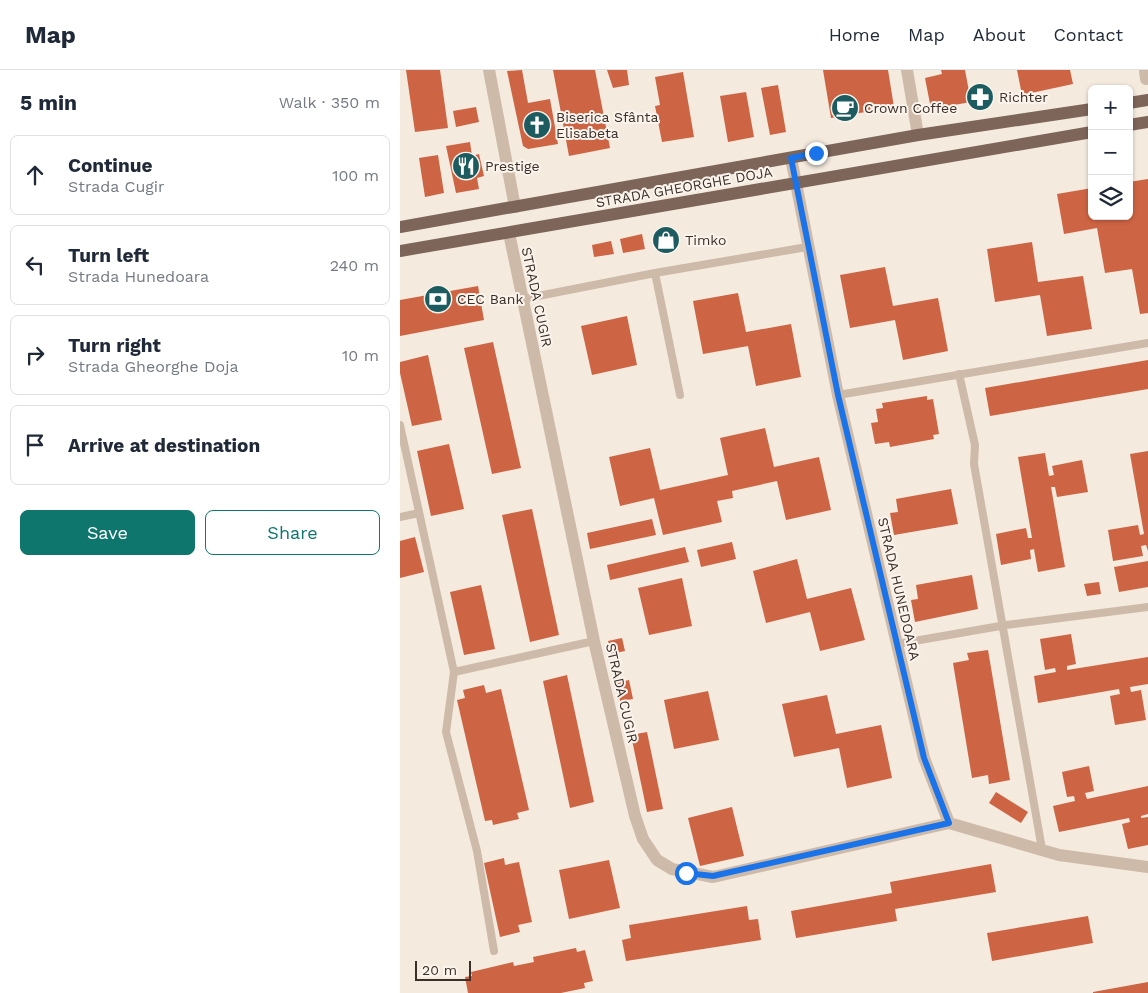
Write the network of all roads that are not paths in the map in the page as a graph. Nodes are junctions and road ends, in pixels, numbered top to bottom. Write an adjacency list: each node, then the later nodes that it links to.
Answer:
1 (489, 70): 12 (street)
2 (906, 70): 9 (street)
3 (1148, 100): 4 (main road)
4 (1133, 102)
5 (1088, 110): 9 (main road, STRADA GHEORGHE DOJA)
6 (1148, 122): 7 (main road)
7 (1133, 124)
8 (1088, 133): 11 (main road, STRADA GHEORGHE DOJA)
9 (918, 135): 10 (main road, STRADA GHEORGHE DOJA)
10 (791, 158): 11 (street, STRADA HUNEDOARA); 12 (main road, STRADA GHEORGHE DOJA)
11 (794, 183): 14 (main road, STRADA GHEORGHE DOJA); 15 (street, STRADA HUNEDOARA)
12 (515, 207): 13 (main road, STRADA GHEORGHE DOJA)
13 (400, 227)
14 (509, 233): 16 (main road, STRADA GHEORGHE DOJA); 18 (street, STRADA CUGIR)
15 (808, 247): 17 (lane); 22 (street, STRADA HUNEDOARA)
16 (400, 252)
17 (655, 273): 18 (lane); 21 (lane)
18 (523, 299): 28 (street, STRADA CUGIR)
19 (1148, 343): 20 (lane)
20 (960, 374): 22 (lane); 27 (lane)
21 (680, 395)
22 (838, 395): 29 (street, STRADA HUNEDOARA)
23 (400, 425): 24 (lane)
24 (419, 513): 25 (lane); 30 (lane)
25 (400, 517)
26 (1148, 607): 27 (lane)
27 (1003, 626): 29 (lane); 32 (lane)
28 (594, 641): 30 (lane); 31 (street, STRADA CUGIR)
29 (897, 644): 31 (street, STRADA HUNEDOARA)
30 (454, 672): 34 (lane)
31 (949, 823): 32 (street)
32 (1042, 849): 33 (street)
33 (1148, 868)
34 (494, 951)

